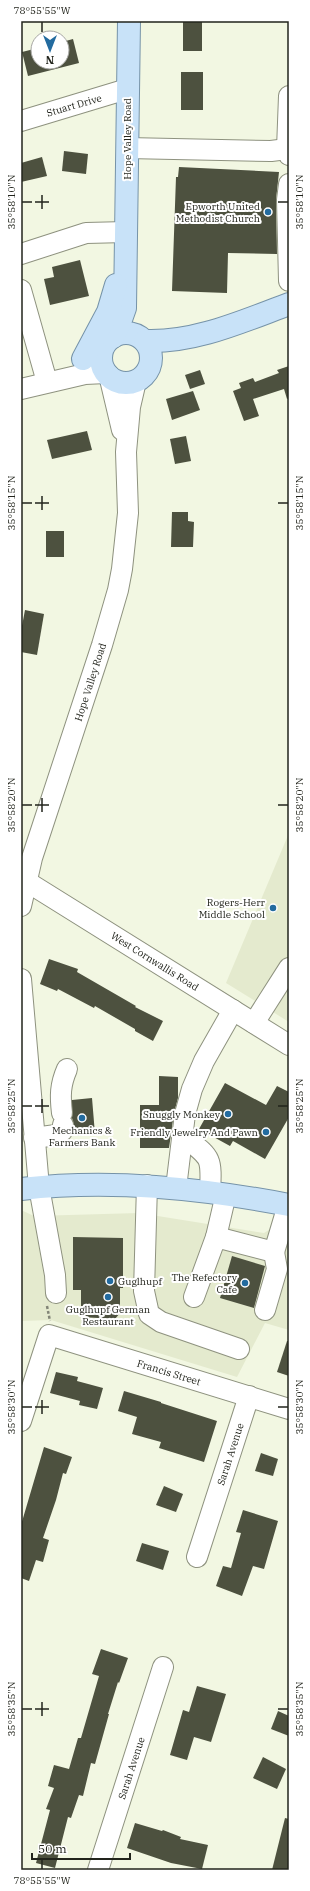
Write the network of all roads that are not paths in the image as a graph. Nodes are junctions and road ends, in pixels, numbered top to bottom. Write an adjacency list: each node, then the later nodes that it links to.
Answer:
1 (129, 21): 2 (main road, Hope Valley Road)
2 (127, 89): 4 (street, Stuart Drive); 5 (main road, Hope Valley Road)
3 (289, 96): 6 (street)
4 (21, 121)
5 (127, 148): 6 (street); 8 (main road, Hope Valley Road)
6 (288, 152)
7 (289, 184): 11 (street)
8 (126, 232): 9 (street); 10 (main road, Hope Valley Road)
9 (21, 254)
10 (126, 258): 15 (main road, Hope Valley Road); 16 (main road, Hope Valley Road); 17 (main road)
11 (289, 281)
12 (21, 290): 20 (street)
13 (289, 304): 14 (main road)
14 (199, 336): 15 (main road); 19 (main road)
15 (144, 340): 16 (main road); 19 (main road)
16 (108, 342): 17 (street); 18 (main road)
17 (83, 359): 20 (street)
18 (108, 374): 19 (main road); 20 (street); 22 (street, Hope Valley Road)
19 (142, 375): 22 (street, Hope Valley Road)
20 (48, 382): 21 (street)
21 (21, 389)
22 (126, 452): 23 (street, Hope Valley Road)
23 (24, 879): 24 (street, Hope Valley Road); 27 (street, West Cornwallis Road)
24 (21, 906)
25 (288, 972): 28 (street)
26 (21, 979): 32 (street)
27 (233, 1010): 28 (street, West Cornwallis Road); 31 (street)
28 (254, 1023): 29 (street, West Cornwallis Road)
29 (289, 1045)
30 (67, 1069): 32 (street)
31 (183, 1136): 35 (street); 36 (street)
32 (34, 1138): 34 (street)
33 (147, 1186): 34 (main road); 35 (main road); 43 (street)
34 (30, 1188): 40 (street)
35 (176, 1188): 36 (main road)
36 (218, 1193): 37 (main road); 38 (street)
37 (289, 1205): 39 (street)
38 (216, 1237): 39 (street); 41 (street)
39 (274, 1252): 42 (street)
40 (56, 1293)
41 (194, 1297)
42 (265, 1310)
43 (239, 1349)
44 (249, 1396): 45 (street, Francis Street); 46 (street, Francis Street); 47 (street, Sarah Avenue)
45 (289, 1409)
46 (21, 1421)
47 (197, 1557)
48 (163, 1667): 49 (street, Sarah Avenue)
49 (98, 1870)

